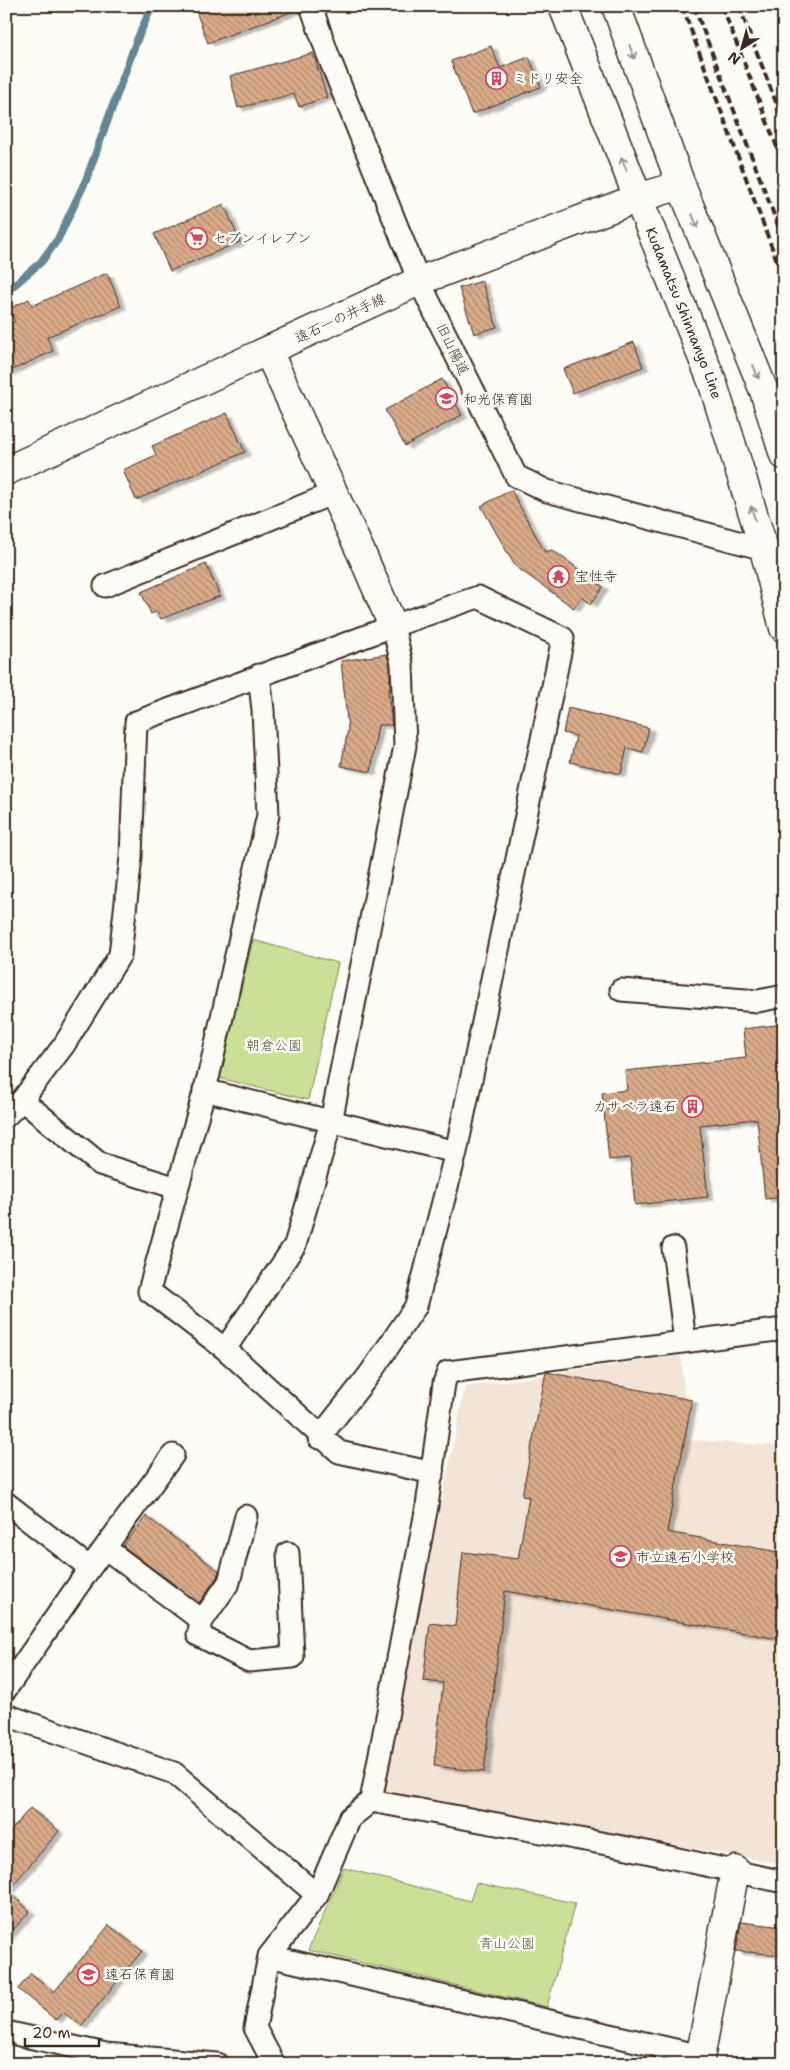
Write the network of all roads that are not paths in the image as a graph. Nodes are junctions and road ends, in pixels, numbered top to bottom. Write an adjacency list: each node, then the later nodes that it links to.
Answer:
1 (311, 6): 6 (street, 旧山陽道)
2 (564, 6): 5 (street, Kudamatsu Shinnanyo Line, one-way to 2)
3 (616, 6): 4 (street, one-way to 4)
4 (681, 185): 5 (street, 遠石一の井手線); 8 (street, one-way to 8)
5 (638, 198): 6 (street, 遠石一の井手線); 11 (street, Kudamatsu Shinnanyo Line, one-way to 5)
6 (420, 282): 7 (street, 遠石一の井手線); 11 (street, 旧山陽道)
7 (268, 351): 9 (street, 遠石一の井手線); 10 (street)
8 (784, 455)
9 (6, 470)
10 (334, 493): 12 (street); 13 (street)
11 (764, 549): 14 (street, Kudamatsu Shinnanyo Line)
12 (105, 586)
13 (392, 626): 15 (street); 21 (street); 22 (street)
14 (784, 628)
15 (259, 675): 18 (street); 19 (street)
16 (621, 990): 17 (street)
17 (784, 996)
18 (204, 1090): 21 (street); 23 (street)
19 (22, 1100): 20 (street); 23 (street)
20 (6, 1116)
21 (331, 1122): 22 (street); 27 (street)
22 (456, 1152): 28 (street)
23 (177, 1188): 27 (street)
24 (674, 1248): 26 (street)
25 (784, 1329): 26 (street)
26 (685, 1341): 30 (street)
27 (225, 1349): 28 (street)
28 (320, 1436): 30 (street)
29 (172, 1455): 33 (street)
30 (433, 1473): 39 (street)
31 (6, 1503): 35 (street)
32 (246, 1516): 36 (street)
33 (105, 1548): 35 (street); 36 (street)
34 (288, 1553): 36 (street)
35 (90, 1568): 37 (street)
36 (202, 1621)
37 (6, 1689)
38 (6, 1715): 42 (street)
39 (371, 1800): 40 (street); 42 (street)
40 (735, 1870): 41 (street); 46 (street)
41 (784, 1882)
42 (317, 1895): 43 (street)
43 (269, 1956): 46 (street); 48 (street)
44 (6, 2032): 45 (street)
45 (104, 2059): 47 (street)
46 (700, 2060)
47 (217, 2064)
48 (274, 2064)

